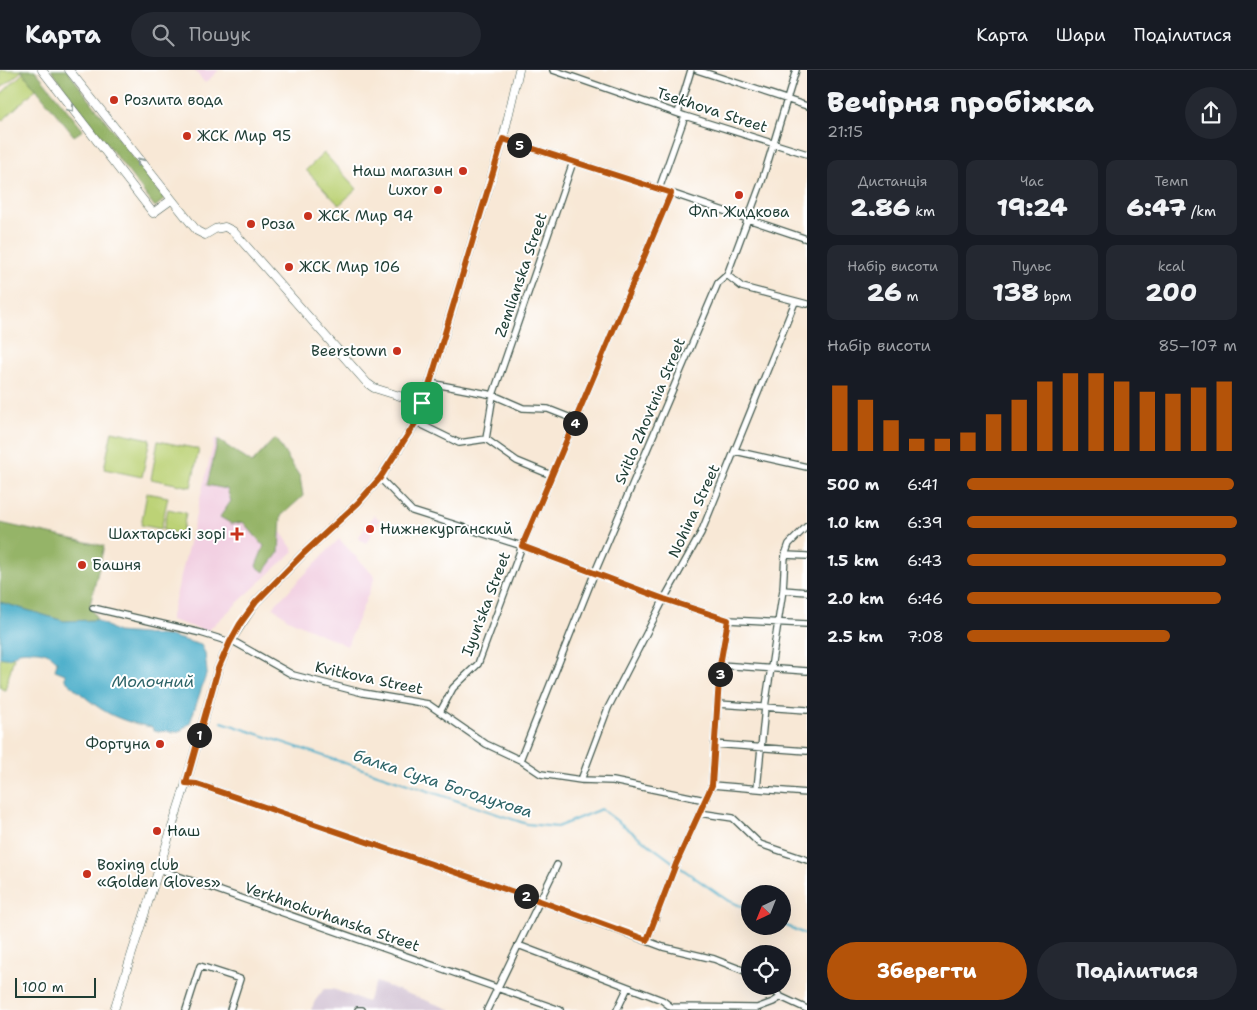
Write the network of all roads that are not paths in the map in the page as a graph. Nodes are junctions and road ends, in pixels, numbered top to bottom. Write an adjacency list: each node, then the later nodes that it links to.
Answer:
1 (42, 70): 18 (main road, one-way to 18)
2 (69, 70): 18 (main road, one-way to 2)
3 (519, 70): 12 (main road)
4 (553, 70): 10 (street, Tsekhova Street)
5 (691, 70): 10 (street)
6 (697, 70): 8 (street)
7 (796, 70): 8 (street, Svitlo Zhovtnia Street)
8 (788, 100): 9 (street); 13 (street, Svitlo Zhovtnia Street)
9 (807, 106)
10 (678, 113): 11 (street, Tsekhova Street)
11 (685, 116): 13 (street, Tsekhova Street); 16 (street)
12 (503, 139): 15 (street); 24 (main road)
13 (775, 143): 14 (street, Tsekhova Street); 19 (street, Svitlo Zhovtnia Street)
14 (807, 154)
15 (573, 162): 16 (street); 25 (street, Zemlianska Street)
16 (659, 189): 17 (street)
17 (671, 193): 19 (street); 27 (street, Iyun'ska Street)
18 (171, 200): 26 (main road)
19 (749, 220): 20 (street); 21 (street, Svitlo Zhovtnia Street)
20 (807, 239)
21 (727, 275): 22 (street); 38 (street, Svitlo Zhovtnia Street)
22 (794, 302): 23 (street); 30 (street, Nohina Street)
23 (807, 304)
24 (430, 383): 25 (street); 26 (main road)
25 (493, 395): 27 (street); 29 (street, Zemlianska Street)
26 (422, 403): 28 (main road)
27 (576, 420): 32 (street, Iyun'ska Street)
28 (416, 422): 29 (street); 33 (main road)
29 (486, 439): 32 (street)
30 (734, 451): 31 (street); 41 (street, Nohina Street)
31 (807, 468)
32 (551, 475): 35 (street, Iyun'ska Street)
33 (380, 478): 35 (street); 46 (main road)
34 (807, 526): 36 (street)
35 (522, 546): 38 (street); 53 (street, Iyun'ska Street)
36 (785, 555): 37 (street); 39 (street)
37 (807, 556)
38 (595, 572): 41 (street); 57 (street, Svitlo Zhovtnia Street)
39 (783, 590): 40 (street); 44 (street)
40 (807, 592)
41 (664, 599): 43 (street); 58 (street, Nohina Street)
42 (93, 608): 46 (street, Kvitkova Street)
43 (728, 620): 44 (street); 47 (street)
44 (778, 622): 45 (street); 48 (street)
45 (807, 624)
46 (230, 641): 53 (street, Kvitkova Street); 59 (main road)
47 (720, 665): 48 (street); 50 (street)
48 (771, 669): 49 (street); 51 (street)
49 (807, 671)
50 (718, 704): 51 (street); 54 (street)
51 (765, 707): 52 (street); 55 (street)
52 (807, 710)
53 (440, 712): 57 (street, Kvitkova Street)
54 (714, 744): 55 (street); 60 (street)
55 (761, 748): 56 (street); 61 (street)
56 (807, 751)
57 (520, 760): 58 (street, Kvitkova Street)
58 (581, 780): 63 (street, Kvitkova Street)
59 (186, 783): 67 (main road); 68 (street)
60 (712, 785): 61 (street); 63 (street)
61 (757, 789): 62 (street)
62 (807, 793)
63 (704, 800): 64 (street)
64 (699, 813): 65 (street); 69 (street)
65 (807, 860)
66 (557, 865): 68 (street)
67 (158, 869): 73 (street, Verkhnokurhanska Street); 77 (main road)
68 (540, 901): 69 (street); 70 (street)
69 (647, 940): 71 (street)
70 (518, 945): 72 (street); 73 (street)
71 (741, 969)
72 (628, 987): 76 (street); 82 (street)
73 (497, 988): 80 (street); 81 (street, Verkhnokurhanska Street)
74 (779, 995): 75 (street)
75 (781, 997): 76 (street); 83 (street)
76 (670, 1008)
77 (114, 1010)
78 (186, 1010): 79 (street)
79 (230, 1010)
80 (488, 1010)
81 (560, 1010)
82 (617, 1010)
83 (807, 1010)

